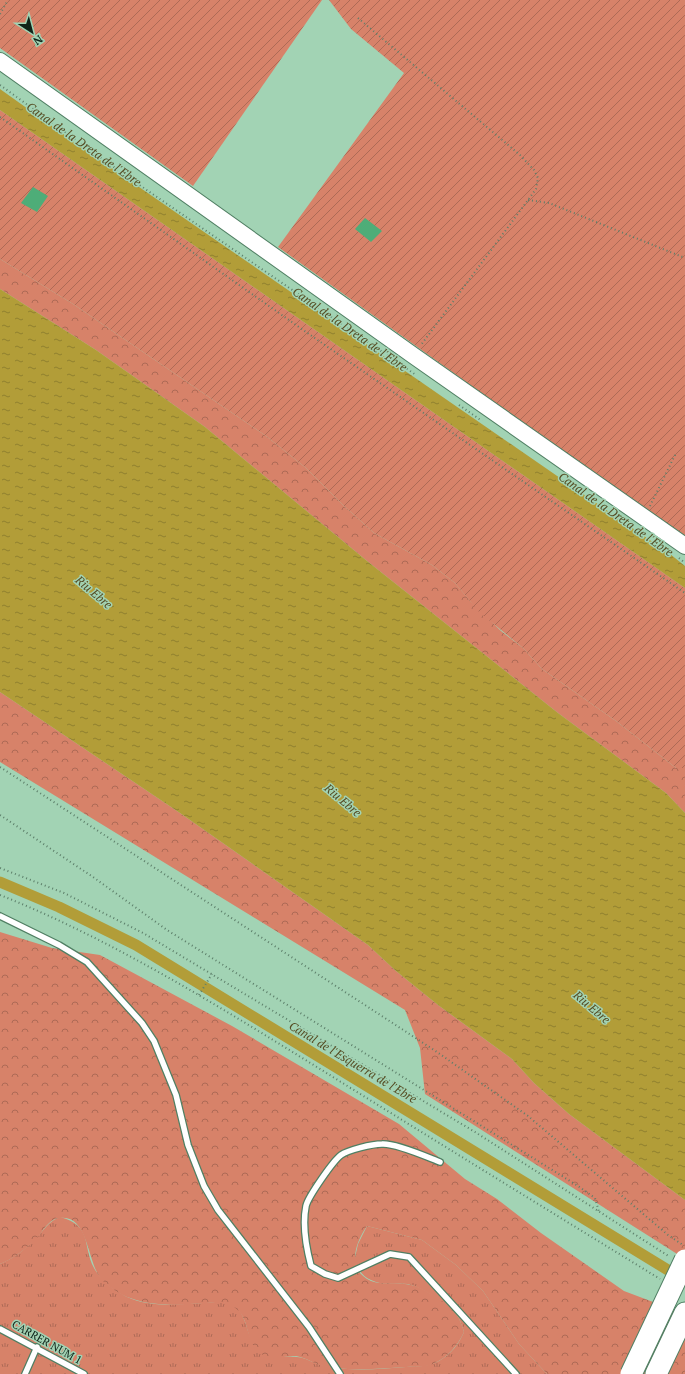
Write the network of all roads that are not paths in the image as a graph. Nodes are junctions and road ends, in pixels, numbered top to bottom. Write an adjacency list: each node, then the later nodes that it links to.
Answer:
1 (0, 60): 2 (street)
2 (679, 550)
3 (0, 916): 11 (lane)
4 (440, 1162): 12 (lane)
5 (685, 1260): 13 (highway, bridge)
6 (685, 1313): 14 (highway)
7 (0, 1328): 8 (lane, CARRER NUM 1)
8 (37, 1348): 9 (lane); 10 (lane, CARRER NUM 1)
9 (25, 1374)
10 (84, 1374)
11 (340, 1374)
12 (516, 1374)
13 (631, 1374)
14 (656, 1374)

